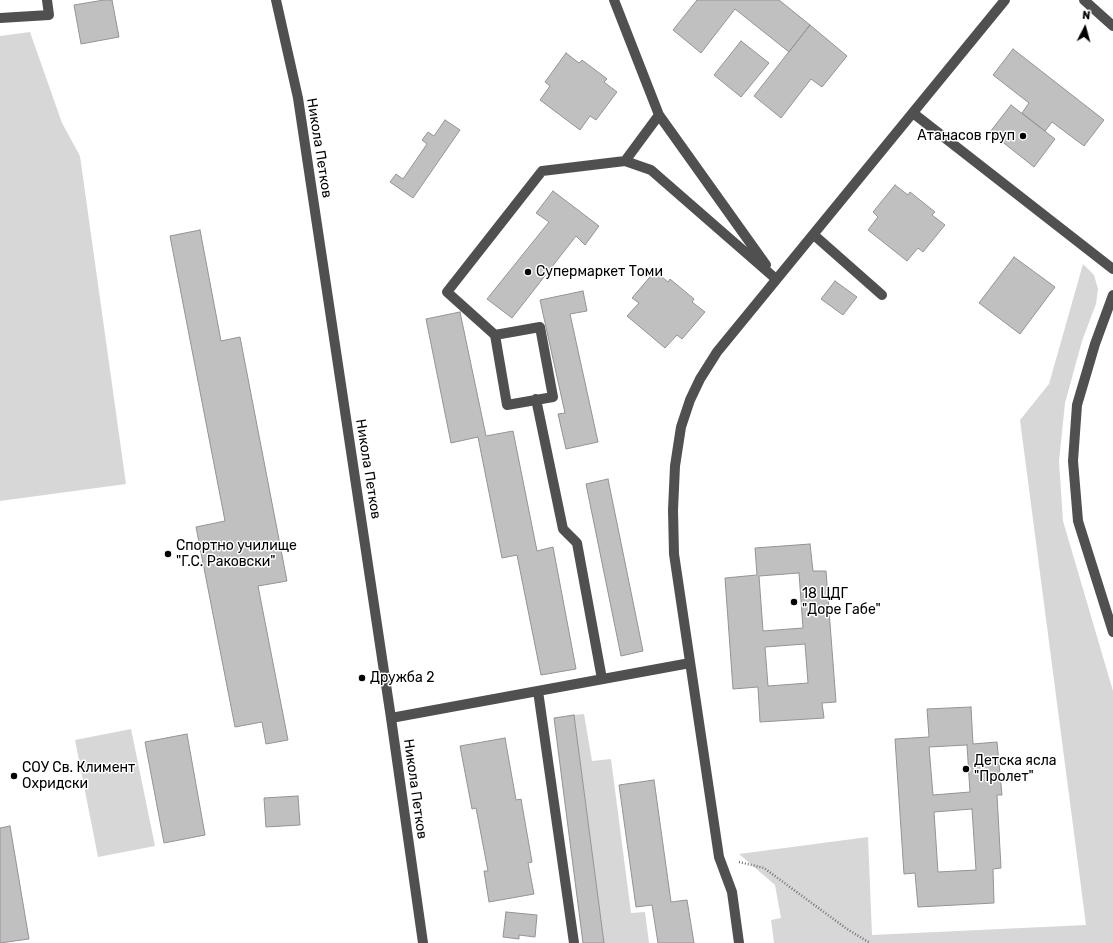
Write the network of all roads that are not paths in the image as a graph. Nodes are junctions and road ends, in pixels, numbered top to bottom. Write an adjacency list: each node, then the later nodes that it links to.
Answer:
1 (46, 0): 6 (street)
2 (276, 0): 22 (street, Никола Петков)
3 (614, 0): 9 (street)
4 (1005, 0): 8 (street)
5 (1084, 0): 7 (street)
6 (0, 18)
7 (1113, 26)
8 (913, 113): 11 (street); 12 (street)
9 (659, 115): 10 (street); 13 (street)
10 (625, 161): 13 (street); 16 (street)
11 (814, 235): 13 (street); 14 (street)
12 (1113, 269)
13 (776, 279): 19 (street)
14 (882, 295)
15 (1113, 295): 18 (street)
16 (495, 334): 17 (street); 17 (street)
17 (536, 399): 20 (street)
18 (1113, 632)
19 (690, 663): 20 (street); 25 (street)
20 (602, 679): 21 (street)
21 (538, 692): 22 (street); 24 (street)
22 (391, 718): 23 (street, Никола Петков)
23 (423, 943)
24 (574, 943)
25 (739, 943)

